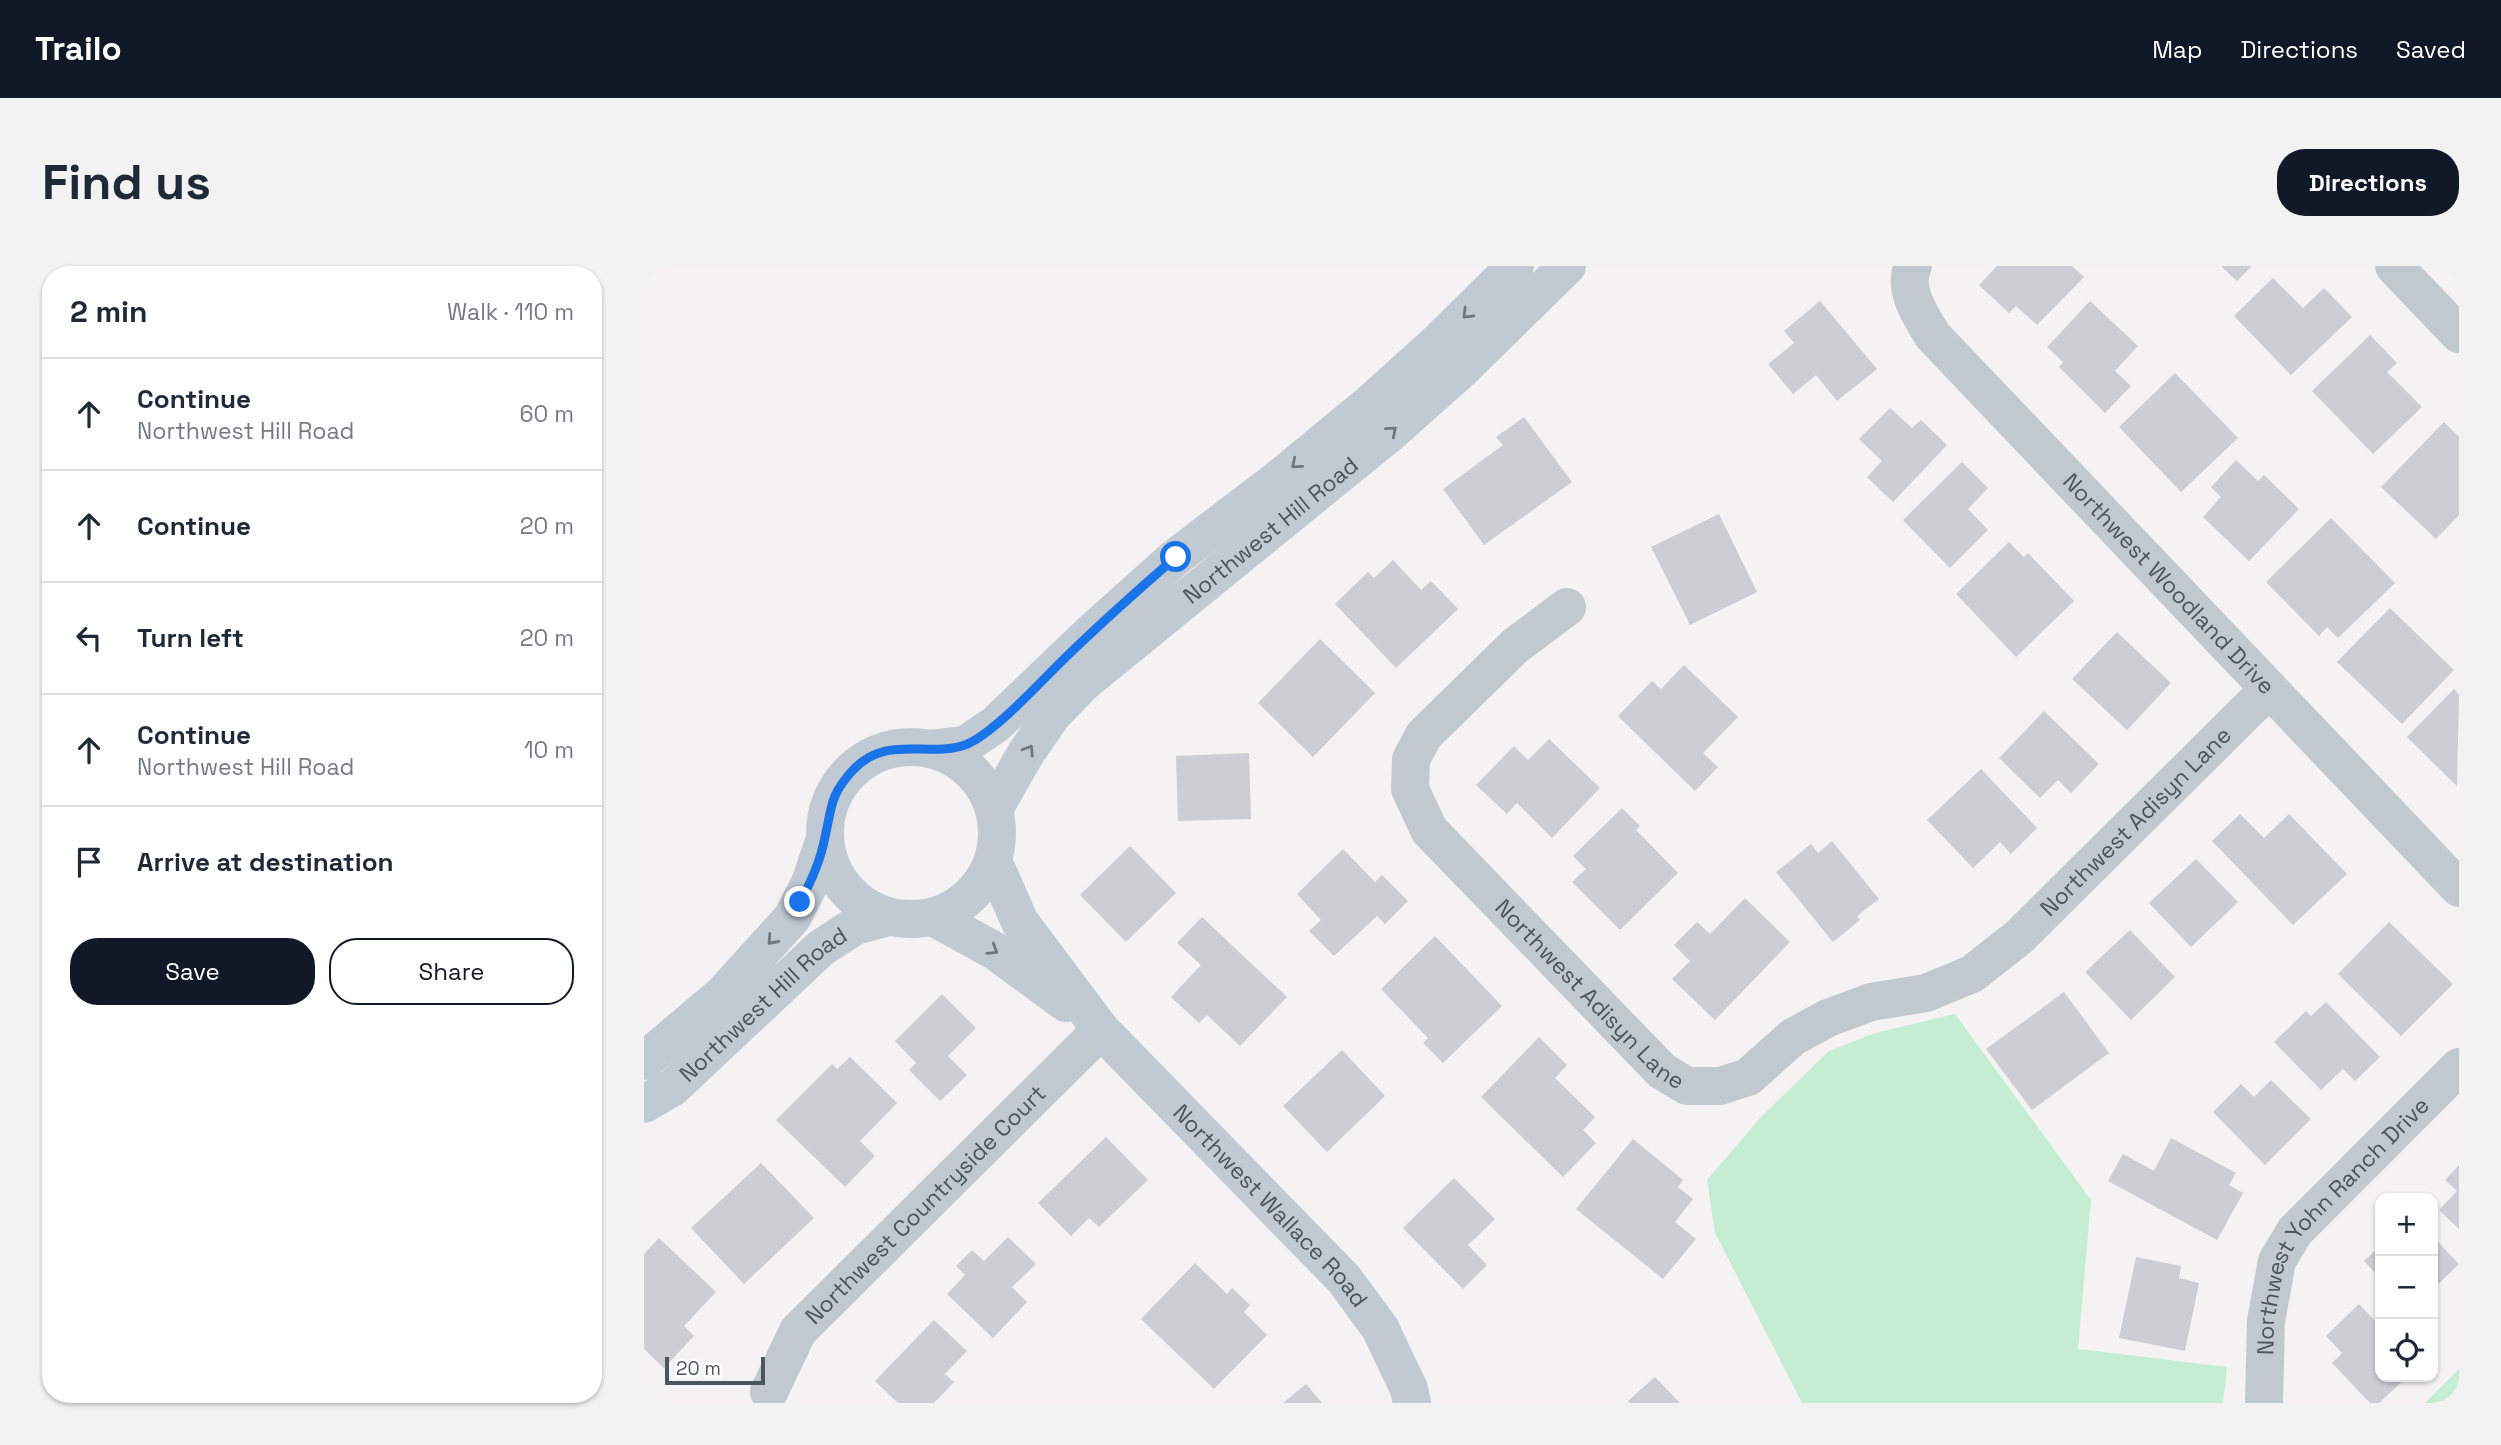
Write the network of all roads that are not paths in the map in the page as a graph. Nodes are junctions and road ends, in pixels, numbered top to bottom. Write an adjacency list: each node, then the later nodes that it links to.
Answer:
1 (1516, 266): 8 (main road, Northwest Hill Road, one-way to 8)
2 (1567, 266): 9 (main road, Northwest Hill Road, one-way to 2)
3 (1913, 266): 7 (street, Northwest Woodland Drive)
4 (2394, 266): 5 (street)
5 (2459, 334)
6 (1567, 607): 7 (street, Northwest Adisyn Lane)
7 (2269, 689): 12 (street, Northwest Woodland Drive)
8 (930, 749): 9 (main road); 10 (main road)
9 (994, 809): 11 (main road)
10 (825, 838): 13 (main road); 16 (main road, Northwest Hill Road, one-way to 16)
11 (993, 861): 14 (main road); 15 (main road, Northwest Wallace Road)
12 (2459, 888)
13 (889, 917): 14 (main road); 18 (main road, Northwest Hill Road)
14 (933, 917): 15 (main road, Northwest Wallace Road, one-way to 15)
15 (1101, 1030): 19 (street, Northwest Countryside Court); 20 (main road, Northwest Wallace Road)
16 (644, 1061)
17 (2459, 1067): 21 (street, Northwest Yohn Ranch Drive)
18 (644, 1104)
19 (769, 1392)
20 (1412, 1403)
21 (2264, 1403)

